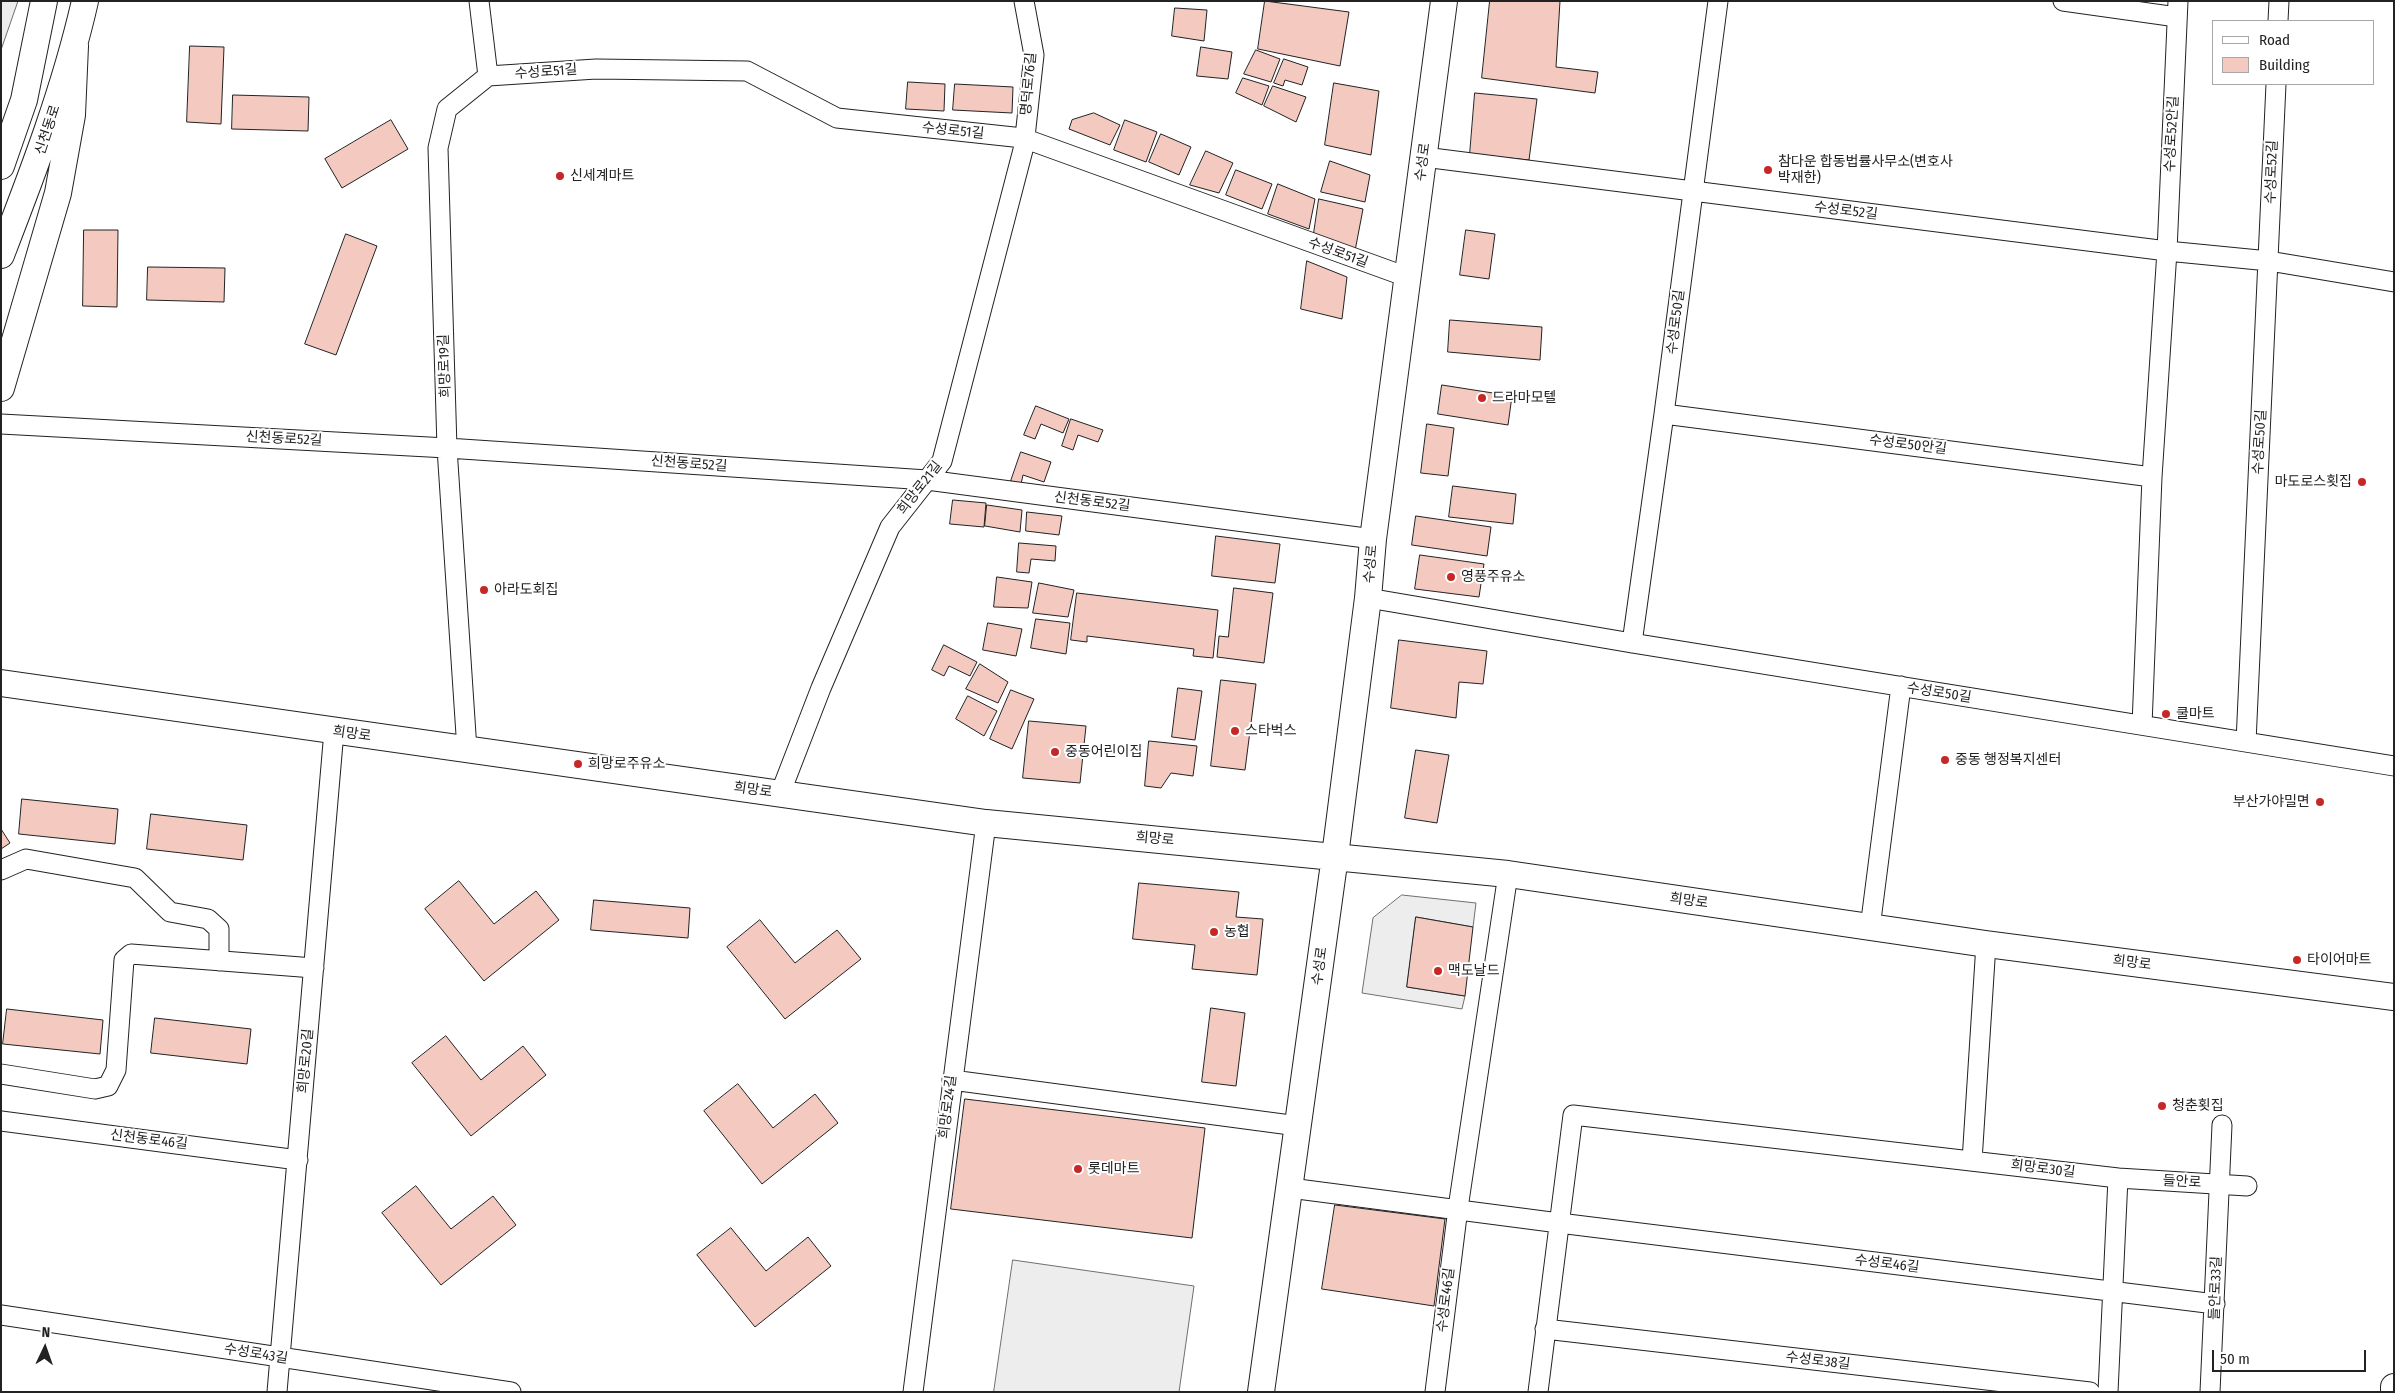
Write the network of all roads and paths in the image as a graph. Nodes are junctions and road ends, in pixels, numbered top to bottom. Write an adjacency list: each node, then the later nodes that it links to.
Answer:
1 (44, 1): 16 (street)
2 (85, 1): 11 (street, 신천동로)
3 (479, 1): 12 (street)
4 (1024, 1): 14 (street, 명덕로76길)
5 (1444, 1): 15 (street, 수성로)
6 (1718, 1): 17 (street, 수성로50길)
7 (2063, 1): 9 (street, 수성로52안길)
8 (2279, 1): 10 (street)
9 (2178, 9): 18 (street, 수성로52안길)
10 (2278, 20)
11 (74, 46): 19 (street, 신천동로); 23 (street)
12 (488, 76): 14 (street, 수성로51길); 26 (street, 희망로19길)
13 (2276, 85): 20 (street, 수성로52길)
14 (1023, 138): 21 (street, 수성로51길); 28 (street, 희망로21길)
15 (1424, 157): 17 (street, 수성로52길); 21 (street, 수성로)
16 (1, 166)
17 (1693, 192): 18 (street, 수성로52길); 24 (street, 수성로50길)
18 (2166, 251): 20 (street, 수성로52길); 27 (street)
19 (1, 256)
20 (2269, 261): 22 (street, 수성로52길); 36 (street, 수성로50길)
21 (1407, 277): 29 (street, 수성로)
22 (2394, 282)
23 (1, 388)
24 (1664, 414): 27 (street, 수성로50안길); 31 (street, 수성로50길)
25 (1, 424): 26 (street, 신천동로52길)
26 (447, 448): 28 (street, 신천동로52길); 37 (street, 희망로19길)
27 (2152, 477): 34 (street)
28 (927, 480): 29 (street, 신천동로52길); 39 (street, 희망로21길)
29 (1373, 539): 30 (street, 수성로)
30 (1368, 598): 31 (street, 수성로50길); 41 (street, 수성로)
31 (1632, 643): 33 (street, 수성로50길)
32 (1, 683): 35 (street, 희망로)
33 (1901, 686): 34 (street, 수성로50길); 44 (street)
34 (2142, 725): 36 (street, 수성로50길)
35 (334, 731): 37 (street, 희망로); 47 (street, 희망로20길)
36 (2246, 742): 38 (street, 수성로50길)
37 (467, 750): 39 (street, 희망로)
38 (2394, 766)
39 (780, 794): 40 (street, 희망로)
40 (986, 824): 41 (street, 희망로); 50 (street, 희망로24길)
41 (1335, 856): 43 (street, 희망로); 53 (street, 수성로)
42 (1, 870): 46 (street)
43 (1508, 874): 44 (street, 희망로); 60 (street)
44 (1870, 928): 45 (street, 희망로)
45 (1986, 944): 48 (street, 희망로); 55 (street)
46 (219, 960): 47 (street); 49 (street)
47 (314, 968): 54 (street, 희망로20길)
48 (2394, 997)
49 (1, 1074)
50 (952, 1080): 53 (street); 70 (street, 희망로24길)
51 (1, 1121): 54 (street, 신천동로46길)
52 (2222, 1125): 57 (street, 들안로33길)
53 (1298, 1126): 59 (street, 수성로)
54 (298, 1160): 66 (street, 희망로20길)
55 (1972, 1161): 56 (street, 희망로30길); 61 (street)
56 (2118, 1178): 57 (street, 들안로); 62 (street)
57 (2219, 1184): 58 (street, 들안로); 63 (street, 들안로33길)
58 (2247, 1186)
59 (1290, 1188): 60 (street, 수성로46길); 71 (street, 수성로)
60 (1458, 1208): 61 (street, 수성로46길); 72 (street, 수성로46길)
61 (1559, 1223): 62 (street, 수성로46길); 65 (street)
62 (2113, 1292): 63 (street, 수성로46길); 75 (street)
63 (2215, 1304): 76 (street, 들안로33길)
64 (1, 1315): 66 (street, 수성로43길)
65 (1545, 1329): 73 (street); 74 (street, 수성로38길)
66 (280, 1357): 68 (street, 희망로20길); 69 (street, 수성로43길)
67 (2394, 1387): 77 (street)
68 (277, 1392)
69 (511, 1392)
70 (913, 1392)
71 (1261, 1392)
72 (1435, 1392)
73 (1538, 1392)
74 (2090, 1392)
75 (2108, 1392)
76 (2210, 1392)
77 (2394, 1392)

